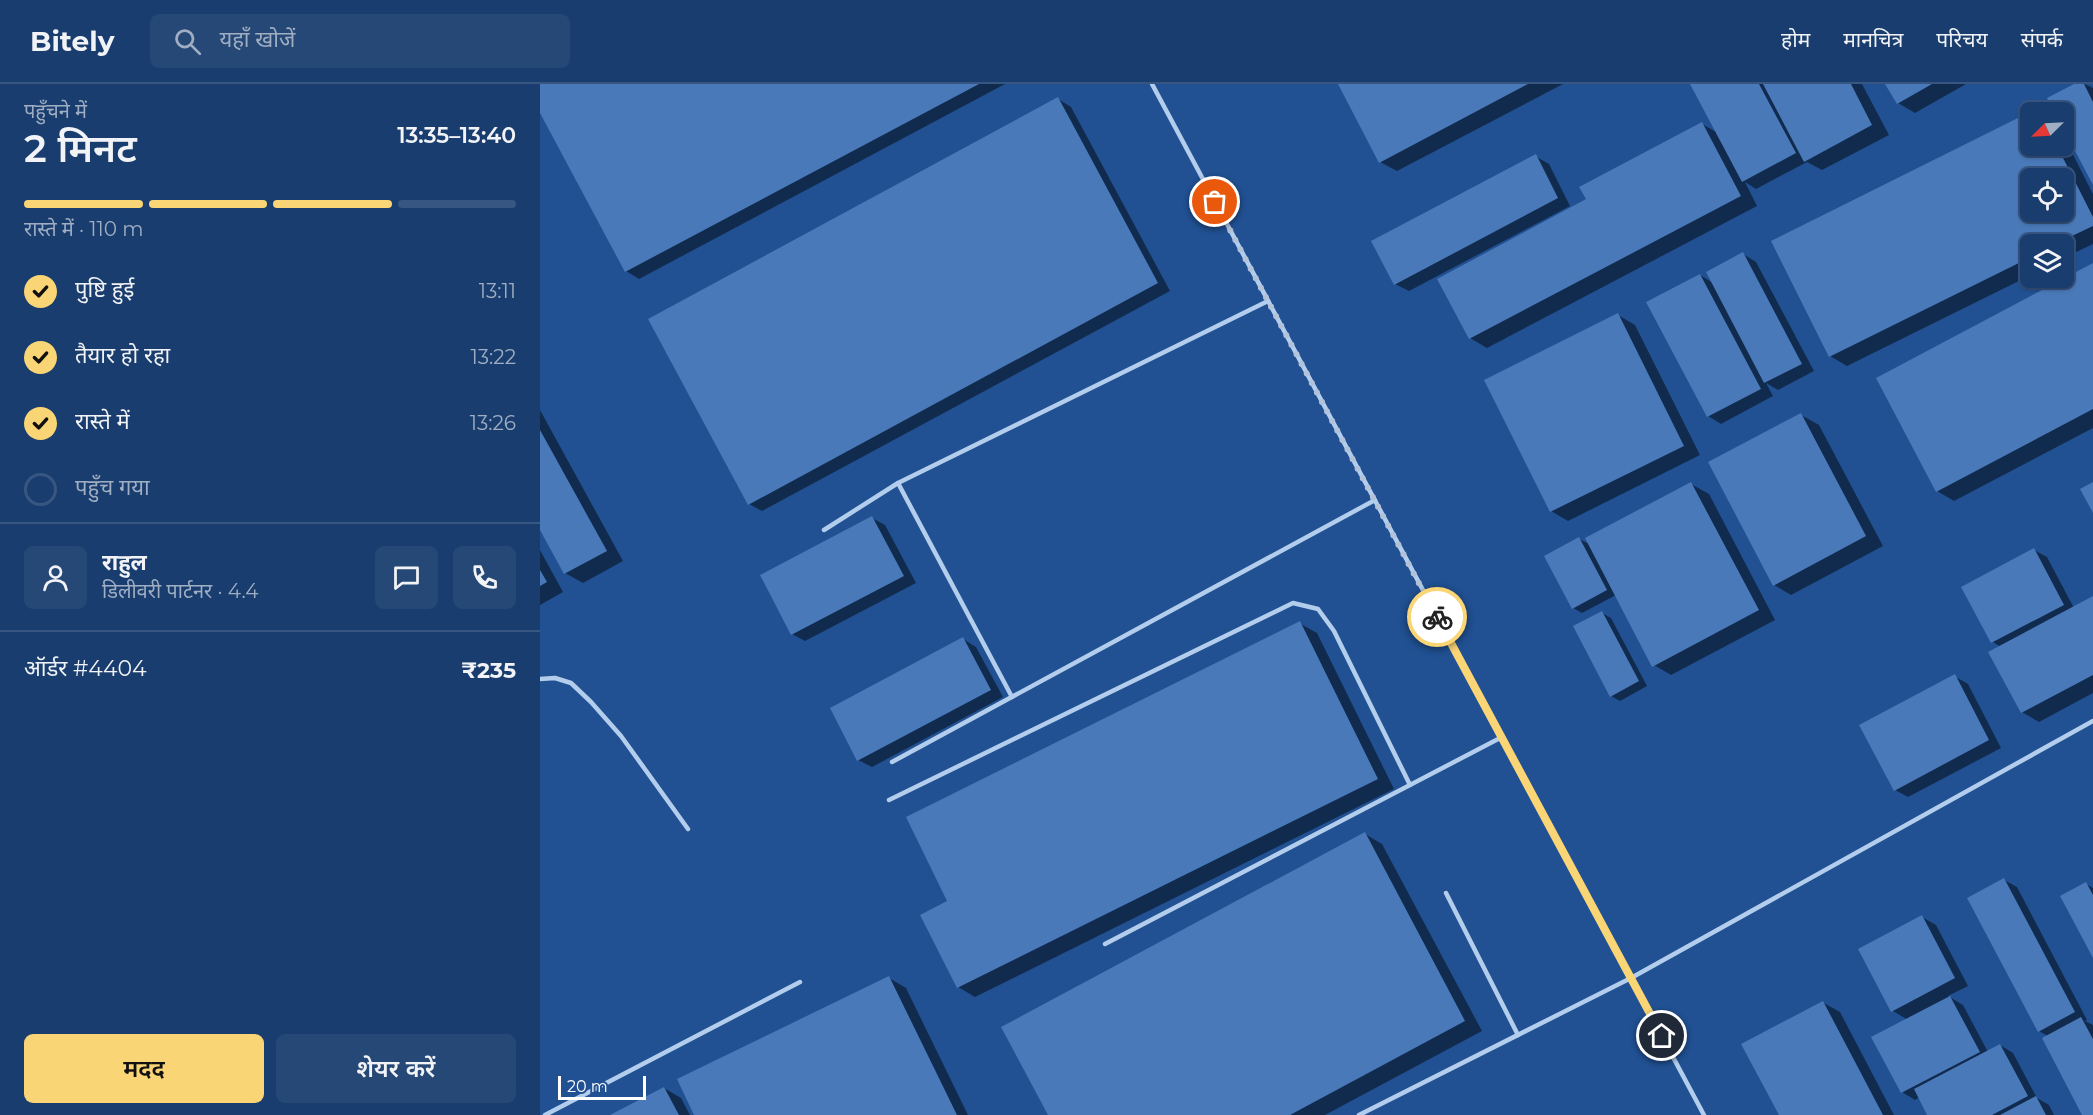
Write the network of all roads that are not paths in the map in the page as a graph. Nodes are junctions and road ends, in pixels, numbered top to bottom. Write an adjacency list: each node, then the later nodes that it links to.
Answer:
1 (1152, 84): 2 (lane)
2 (1268, 301): 3 (lane); 4 (lane)
3 (898, 483): 5 (lane); 7 (lane)
4 (1375, 500): 7 (lane); 9 (lane)
5 (824, 530)
6 (540, 679): 13 (lane)
7 (1012, 697): 10 (lane)
8 (2093, 722): 16 (lane)
9 (1502, 737): 11 (lane); 16 (lane)
10 (892, 762)
11 (1410, 785): 12 (lane); 15 (lane)
12 (889, 800)
13 (688, 829)
14 (1446, 892): 18 (lane)
15 (1105, 944)
16 (1631, 978): 18 (lane); 21 (lane)
17 (800, 982): 19 (lane)
18 (1518, 1035): 20 (lane)
19 (545, 1115)
20 (1359, 1115)
21 (1704, 1115)

